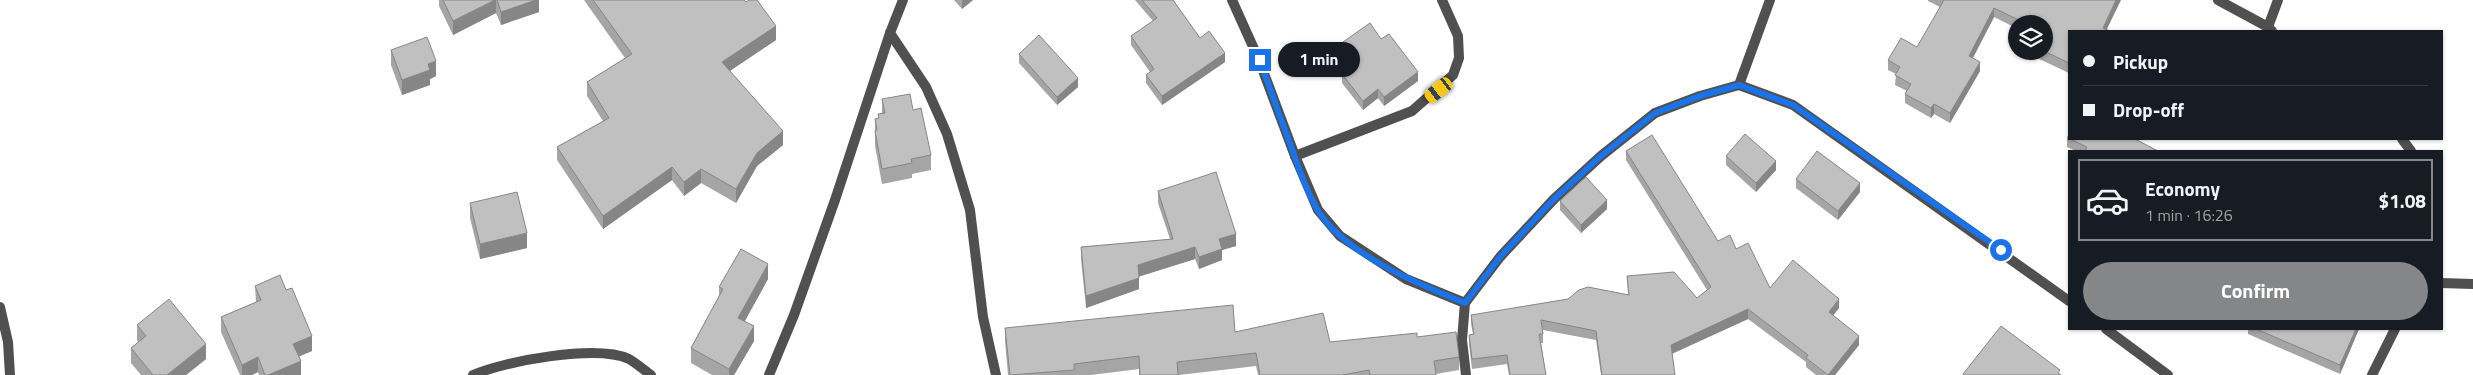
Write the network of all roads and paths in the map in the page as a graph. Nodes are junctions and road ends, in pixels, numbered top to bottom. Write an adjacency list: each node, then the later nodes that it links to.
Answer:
1 (903, 0): 8 (street)
2 (1232, 0): 10 (street)
3 (1442, 0): 10 (street)
4 (1770, 0): 9 (street)
5 (2218, 0): 7 (street)
6 (2278, 0): 7 (street)
7 (2270, 29)
8 (890, 33): 21 (street); 22 (street)
9 (1739, 85): 13 (street); 14 (street)
10 (1295, 156): 14 (street)
11 (2443, 283): 12 (street)
12 (2473, 284)
13 (2068, 300)
14 (1465, 303): 23 (street)
15 (0, 307): 18 (street)
16 (2107, 330): 24 (street)
17 (2394, 330): 25 (street)
18 (10, 375)
19 (473, 375): 20 (street)
20 (651, 375)
21 (769, 375)
22 (996, 375)
23 (1466, 375)
24 (2168, 375)
25 (2372, 375)

